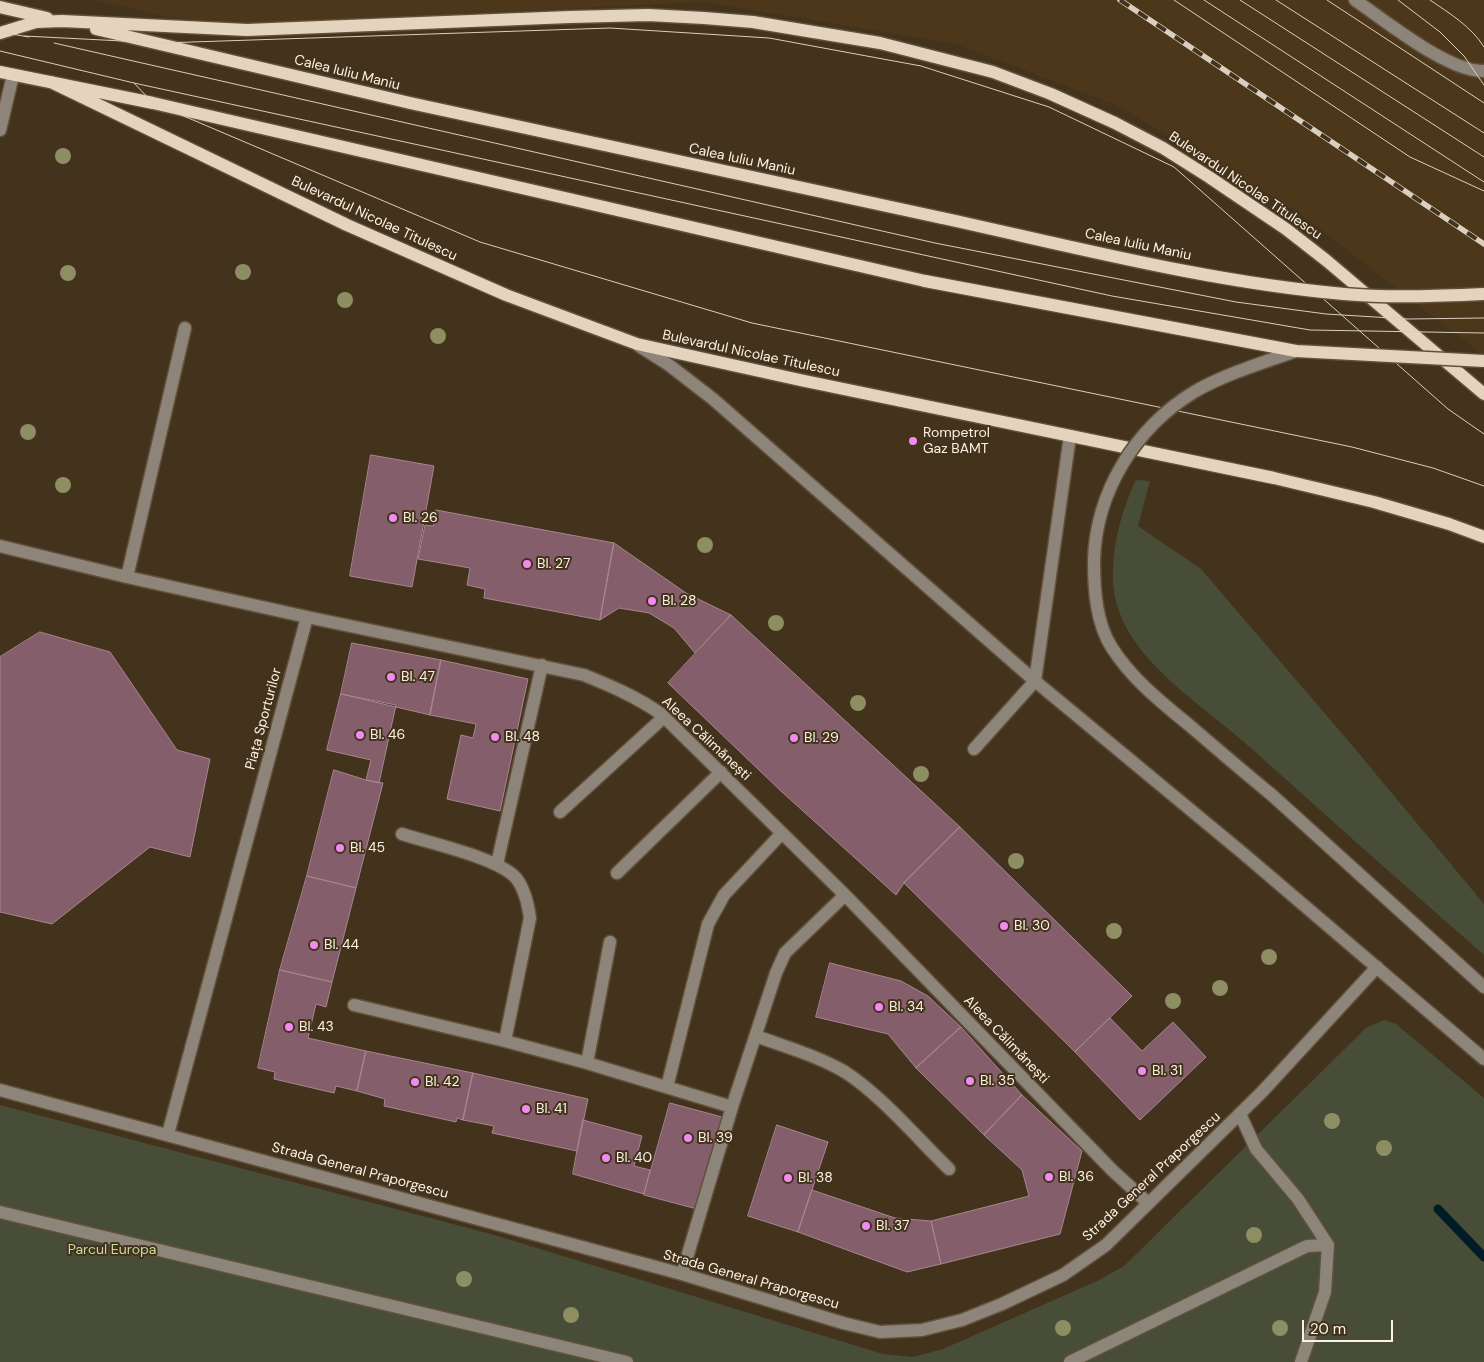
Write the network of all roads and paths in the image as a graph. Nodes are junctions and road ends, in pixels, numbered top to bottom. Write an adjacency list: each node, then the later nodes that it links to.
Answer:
1 (1355, 0): 5 (street)
2 (0, 7): 3 (main road, Calea Iuliu Maniu)
3 (62, 21): 4 (main road, Bulevardul Nicolae Titulescu); 10 (main road, Calea Iuliu Maniu, bridge); 15 (main road, Bulevardul Nicolae Titulescu)
4 (0, 33)
5 (1484, 71)
6 (0, 72): 7 (main road)
7 (13, 75): 8 (main road); 9 (street)
8 (51, 82): 12 (main road, Bulevardul Nicolae Titulescu); 13 (main road, bridge)
9 (0, 130)
10 (1484, 294)
11 (184, 328): 19 (street)
12 (637, 344): 16 (main road, Bulevardul Nicolae Titulescu); 22 (street)
13 (1296, 351): 14 (main road, bridge); 34 (street, bridge)
14 (1484, 361)
15 (1484, 394)
16 (1070, 436): 17 (main road, Bulevardul Nicolae Titulescu); 22 (street)
17 (1484, 537)
18 (0, 546): 19 (street)
19 (127, 577): 20 (street)
20 (307, 616): 21 (street, Aleea Călimănești); 44 (street, Piața Sporturilor)
21 (542, 664): 23 (street, Aleea Călimănești); 29 (street)
22 (1035, 681): 24 (street); 33 (street)
23 (664, 716): 25 (street, Aleea Călimănești); 26 (street)
24 (974, 749)
25 (720, 772): 27 (street, Aleea Călimănești); 30 (street)
26 (560, 812)
27 (782, 833): 31 (street, Aleea Călimănești); 40 (street)
28 (402, 834): 29 (street)
29 (497, 864): 37 (street)
30 (617, 873)
31 (845, 895): 36 (street); 46 (street, Aleea Călimănești)
32 (610, 942): 39 (street)
33 (1377, 967): 38 (street); 43 (street, Strada General Praporgescu)
34 (1484, 987)
35 (354, 1005): 37 (street)
36 (756, 1036): 42 (street); 45 (street)
37 (505, 1041): 39 (street)
38 (1484, 1059)
39 (587, 1063): 40 (street)
40 (667, 1087): 42 (street)
41 (0, 1090): 44 (street, Strada General Praporgescu)
42 (732, 1107): 49 (street)
43 (1240, 1114): 46 (street, Strada General Praporgescu); 48 (street)
44 (168, 1134): 49 (street, Strada General Praporgescu)
45 (949, 1169)
46 (1148, 1203): 49 (street, Strada General Praporgescu)
47 (0, 1212): 50 (street)
48 (1328, 1245): 51 (street); 52 (street)
49 (682, 1274)
50 (627, 1362)
51 (1070, 1362)
52 (1301, 1362)

